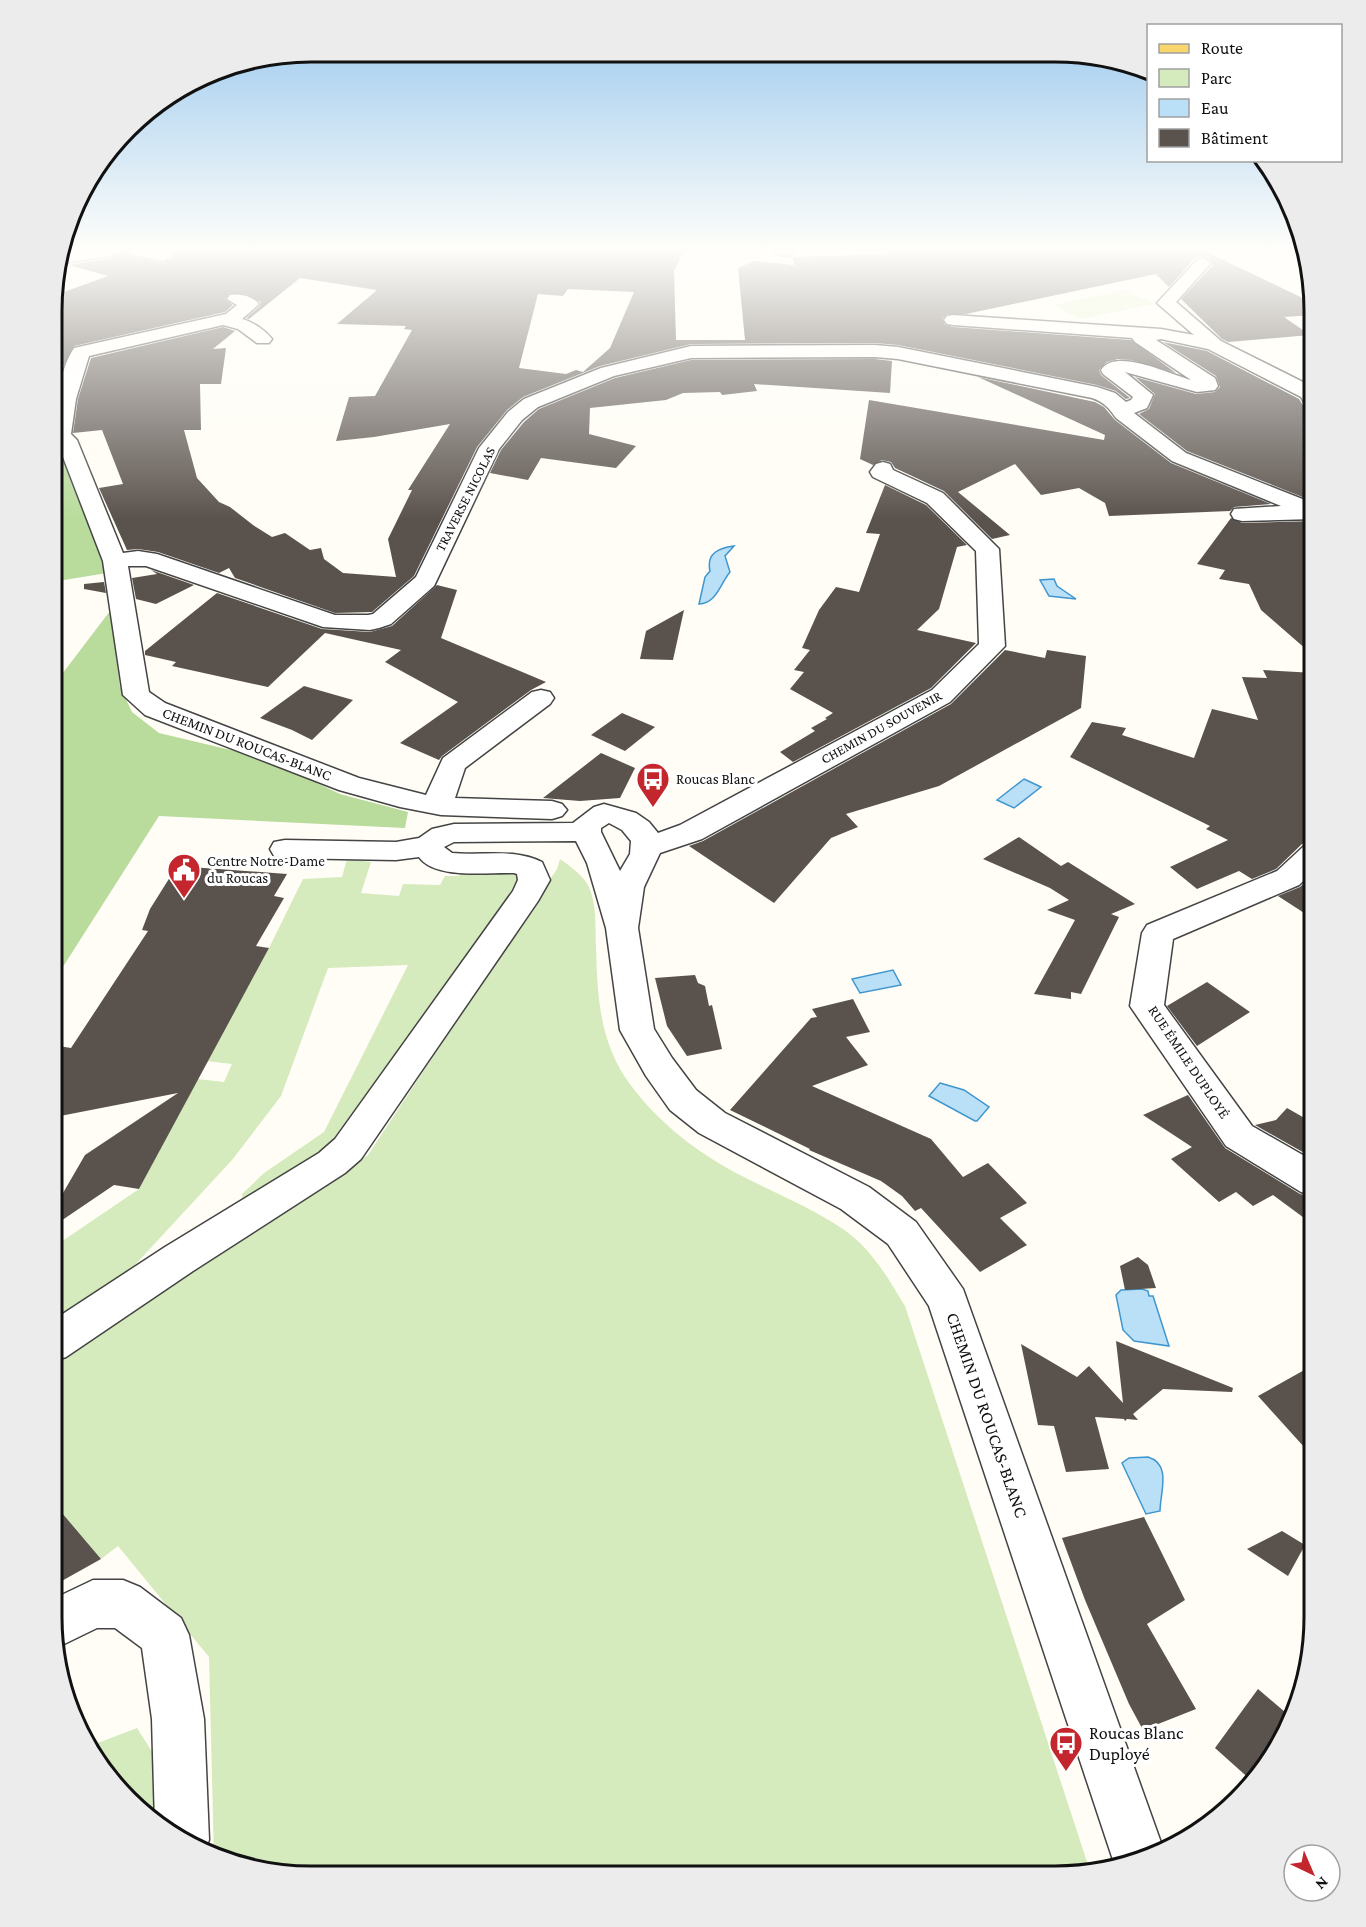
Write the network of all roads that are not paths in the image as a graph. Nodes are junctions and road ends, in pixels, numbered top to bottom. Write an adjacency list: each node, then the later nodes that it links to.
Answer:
1 (129, 341): 8 (street)
2 (1145, 341): 7 (street)
3 (1194, 341): 5 (street)
4 (1212, 341): 5 (street)
5 (1214, 345): 6 (street)
6 (1304, 390)
7 (1123, 410): 11 (street); 14 (street, TRAVERSE NICOLAS)
8 (61, 418)
9 (61, 438): 14 (street, CHEMIN DU ROUCAS-BLANC)
10 (883, 468): 19 (street, CHEMIN DU SOUVENIR)
11 (1304, 508)
12 (1304, 512): 13 (street)
13 (1242, 514)
14 (115, 561): 16 (street, CHEMIN DU ROUCAS-BLANC)
15 (541, 698): 16 (street)
16 (441, 806): 17 (street, CHEMIN DU ROUCAS-BLANC)
17 (595, 823): 18 (street); 19 (street, CHEMIN DU ROUCAS-BLANC); 22 (street, CHEMIN DU ROUCAS-BLANC)
18 (428, 846): 20 (street); 24 (street)
19 (646, 848): 22 (street, CHEMIN DU ROUCAS-BLANC)
20 (285, 849)
21 (1304, 863): 23 (street, RUE ÉMILE DUPLOYÉ)
22 (622, 928): 27 (street, CHEMIN DU ROUCAS-BLANC)
23 (1304, 1174)
24 (61, 1337)
25 (61, 1621): 26 (street)
26 (182, 1830)
27 (1137, 1852)

